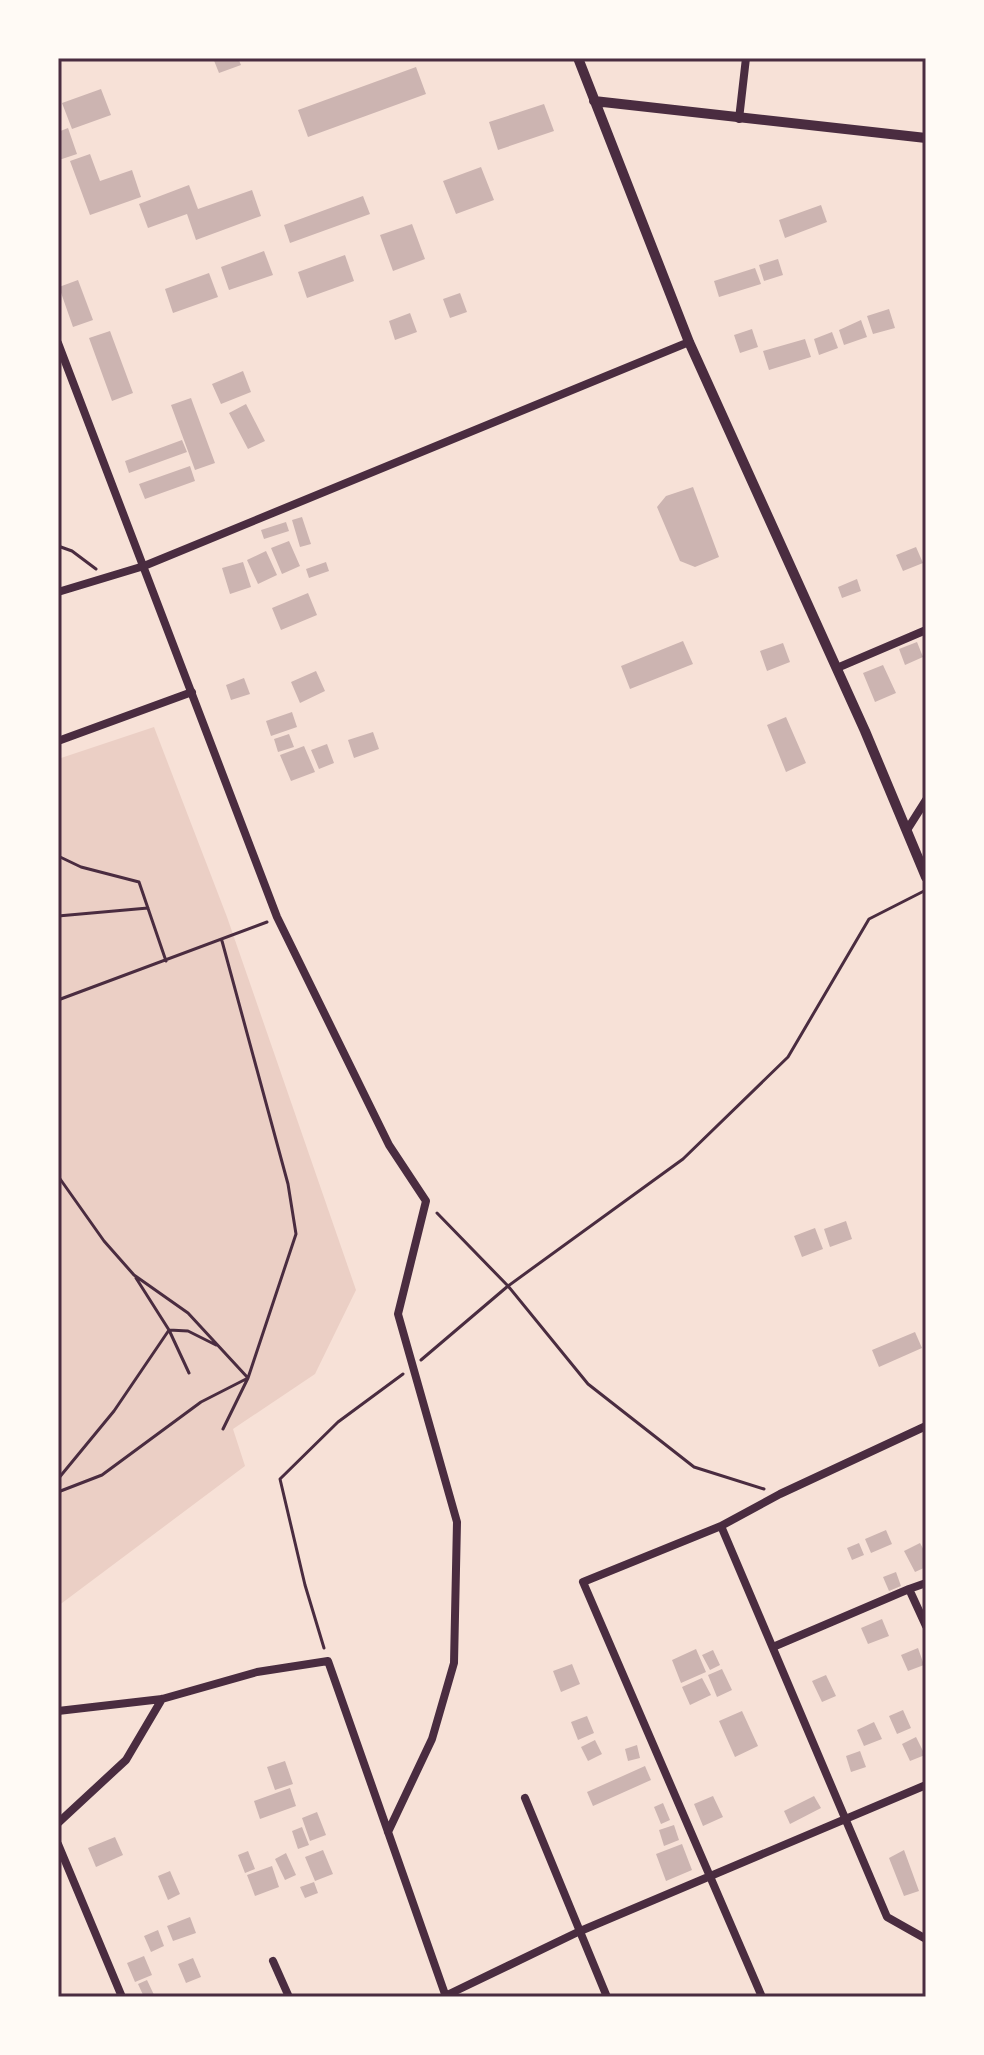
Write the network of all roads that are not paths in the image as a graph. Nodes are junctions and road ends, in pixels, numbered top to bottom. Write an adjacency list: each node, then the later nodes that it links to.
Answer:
1 (578, 58): 3 (street)
2 (746, 58): 4 (street)
3 (594, 101): 4 (street); 6 (street)
4 (739, 119): 5 (street)
5 (926, 138)
6 (689, 342): 8 (street); 11 (street)
7 (58, 343): 8 (street)
8 (144, 566): 9 (street); 12 (street)
9 (58, 592)
10 (926, 630): 11 (street)
11 (837, 668): 15 (street)
12 (192, 692): 13 (street); 30 (street)
13 (58, 741)
14 (926, 800): 15 (street)
15 (907, 830): 16 (street)
16 (923, 862): 17 (street)
17 (926, 877)
18 (926, 1426): 19 (street)
19 (721, 1526): 23 (street); 32 (street)
20 (926, 1583): 21 (street)
21 (909, 1589): 22 (street); 23 (street)
22 (926, 1626)
23 (773, 1647): 28 (street)
24 (162, 1699): 25 (street); 29 (street); 30 (street)
25 (58, 1711)
26 (926, 1785): 28 (street)
27 (525, 1798): 33 (street)
28 (844, 1819): 32 (street); 34 (street)
29 (58, 1823)
30 (388, 1832): 38 (street)
31 (58, 1844): 36 (street)
32 (709, 1878): 33 (street); 40 (street)
33 (578, 1932): 38 (street); 39 (street)
34 (926, 1939)
35 (273, 1961): 37 (street)
36 (122, 1997)
37 (289, 1997)
38 (445, 1997)
39 (607, 1997)
40 (762, 1997)

